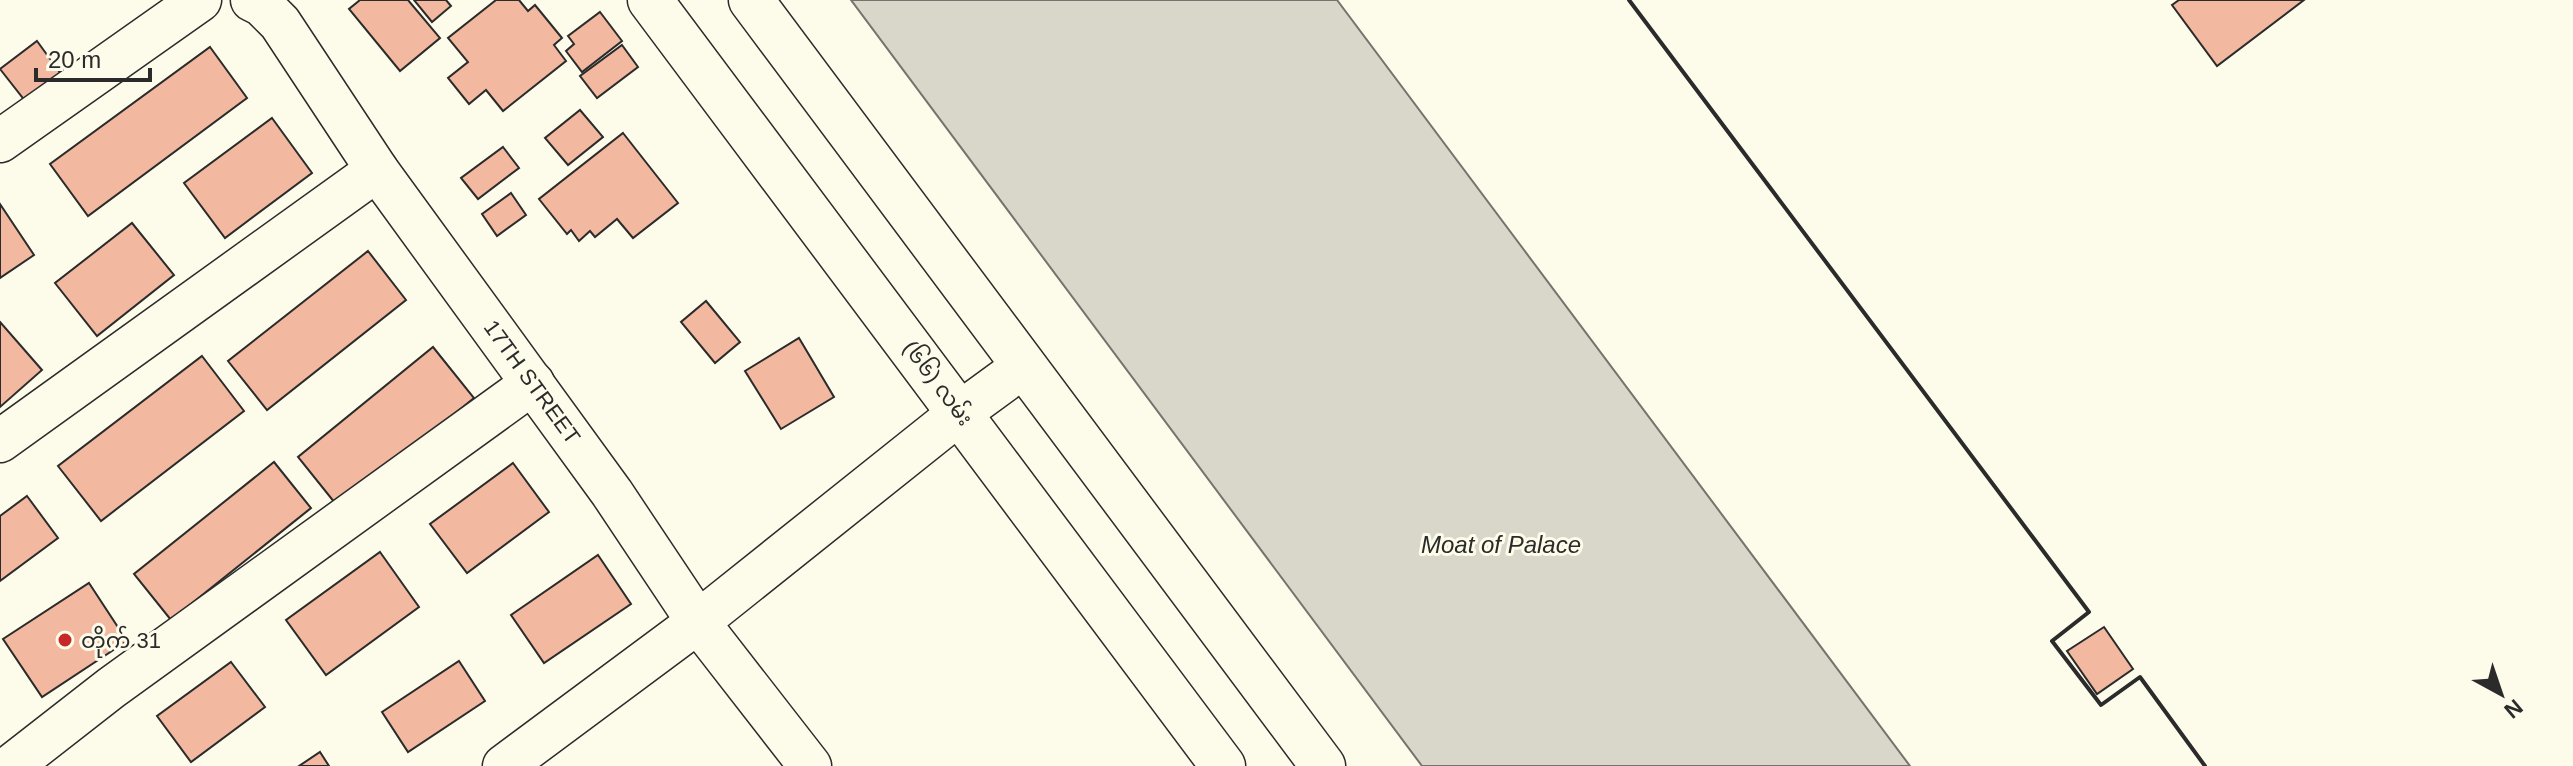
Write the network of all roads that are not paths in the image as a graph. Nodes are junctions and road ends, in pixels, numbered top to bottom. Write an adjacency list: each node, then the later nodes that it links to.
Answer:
1 (200, 0): 5 (street)
2 (252, 0): 6 (street, 17TH STREET)
3 (650, 0): 9 (main road, (၆၆) လမ်း)
4 (751, 0): 7 (main road)
5 (0, 141)
6 (377, 170): 8 (street, 17TH STREET); 10 (street)
7 (1024, 366): 9 (street); 16 (main road)
8 (533, 383): 11 (street, 17TH STREET); 12 (street)
9 (961, 412): 11 (street); 15 (main road, (၆၆) လမ်း)
10 (0, 441)
11 (698, 622): 13 (street); 14 (street, 17TH STREET)
12 (11, 766)
13 (504, 766)
14 (810, 766)
15 (1223, 766)
16 (1323, 766)

